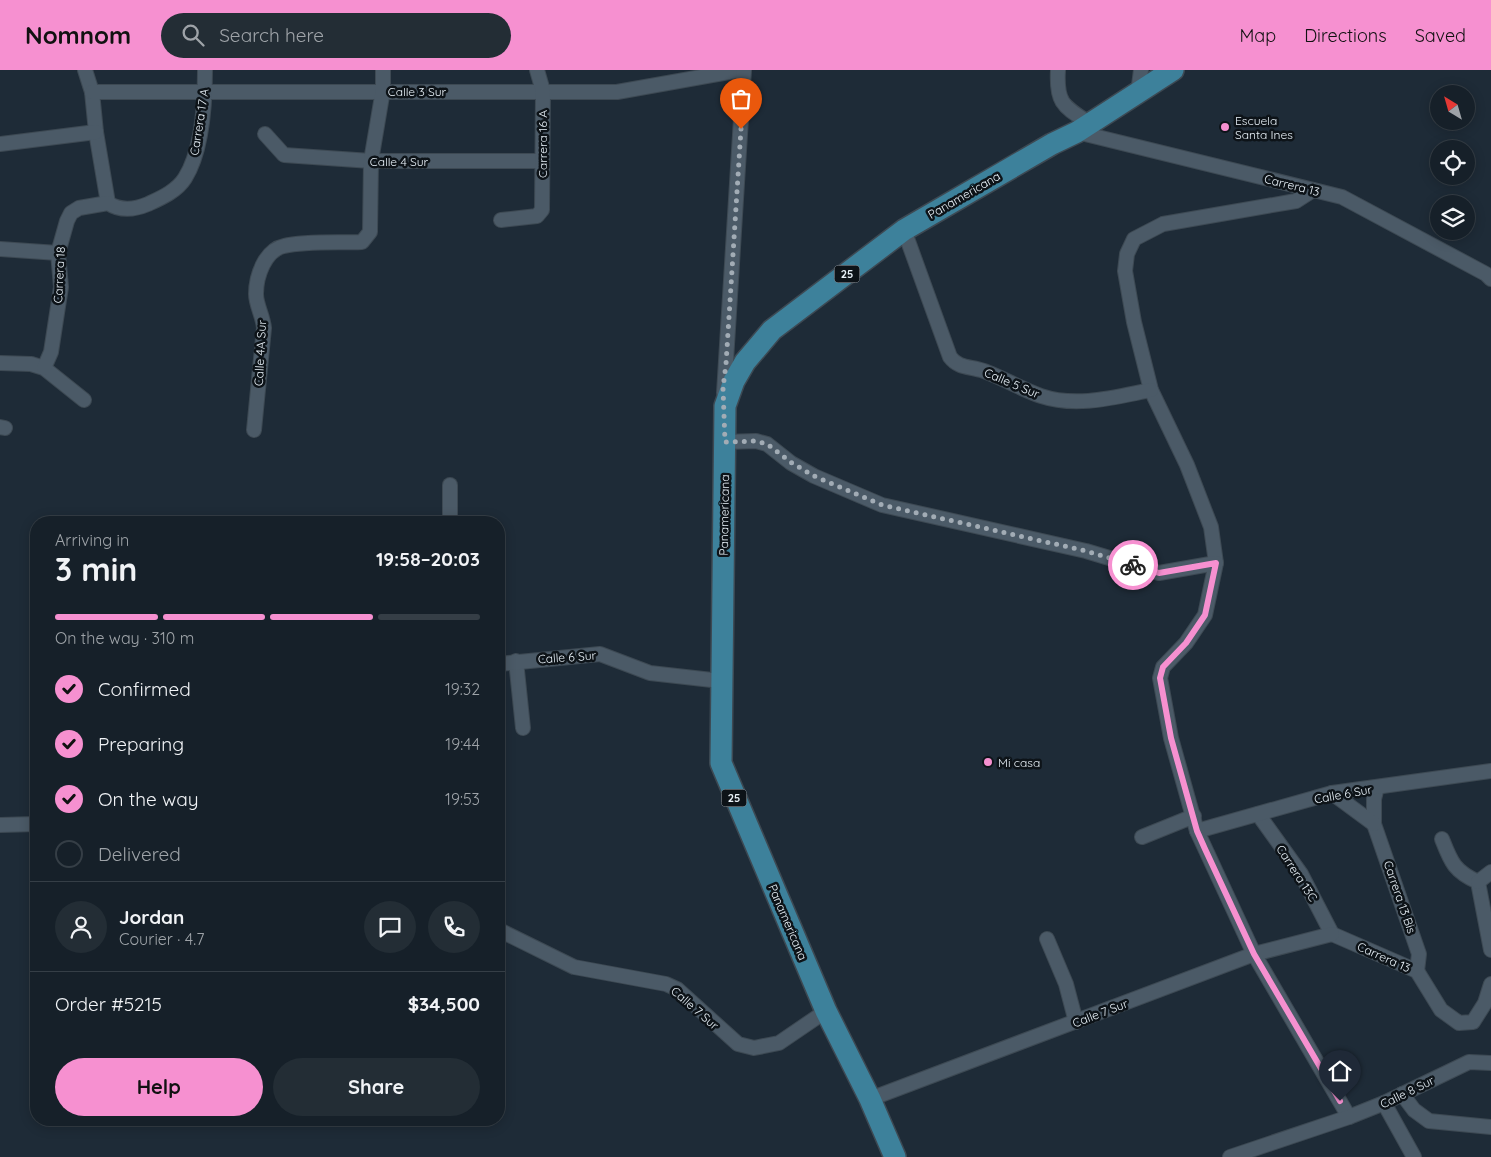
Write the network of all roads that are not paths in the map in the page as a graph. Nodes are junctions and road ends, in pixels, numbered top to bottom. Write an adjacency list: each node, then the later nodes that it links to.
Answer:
1 (85, 70): 12 (street)
2 (205, 70): 13 (street, Carrera 17 A)
3 (383, 70): 10 (street)
4 (537, 70): 11 (street, Carrera 16 A)
5 (740, 70): 11 (street, Calle 3 Sur)
6 (744, 70): 32 (street)
7 (1058, 70): 15 (street)
8 (1141, 70): 14 (street)
9 (1173, 70): 14 (main road, Panamericana / 25)
10 (383, 90): 11 (street, Calle 3 Sur); 13 (street, Calle 3 Sur); 19 (street)
11 (542, 91): 20 (street, Carrera 16 A)
12 (92, 92): 13 (street, Calle 3 Sur); 16 (street)
13 (205, 92): 22 (street, Carrera 17 A)
14 (1138, 93): 15 (main road, Panamericana / 25)
15 (1083, 128): 21 (street, Carrera 13); 24 (main road, Panamericana / 25)
16 (96, 132): 18 (street); 22 (street)
17 (265, 134): 19 (street, Calle 4 Sur)
18 (0, 144)
19 (371, 161): 20 (street, Calle 4 Sur); 33 (street, Calle 4A Sur)
20 (542, 161): 23 (street, Carrera 16 A)
21 (1313, 190): 27 (street, Carrera 13); 30 (street)
22 (108, 203): 26 (street, Carrera 18)
23 (501, 220)
24 (904, 230): 30 (street, Calle 5 Sur); 32 (main road, Panamericana / 25)
25 (0, 249): 26 (street)
26 (58, 252): 29 (street, Carrera 18)
27 (1491, 278)
28 (0, 363): 29 (street)
29 (44, 368): 31 (street)
30 (1151, 390): 37 (street)
31 (84, 400)
32 (725, 406): 34 (main road, Panamericana / 25)
33 (254, 430)
34 (725, 442): 37 (street); 40 (main road, Panamericana / 25)
35 (450, 485): 36 (street)
36 (450, 516)
37 (1216, 563): 46 (street)
38 (516, 661): 39 (street, Calle 6 Sur); 40 (street, Calle 6 Sur); 41 (street)
39 (505, 663)
40 (721, 681): 62 (main road, Panamericana / 25)
41 (523, 728)
42 (1491, 771): 43 (street, Calle 6 Sur)
43 (1377, 787): 44 (street, Calle 6 Sur); 49 (street, Carrera 13 Bis)
44 (1332, 794): 45 (street, Calle 6 Sur); 49 (street)
45 (1258, 814): 50 (street, Calle 6 Sur); 56 (street, Carrera 13C)
46 (1194, 816): 50 (street); 51 (street)
47 (0, 824): 48 (street)
48 (30, 824)
49 (1374, 824): 60 (street, Carrera 13 Bis)
50 (1197, 831): 59 (street)
51 (1142, 837)
52 (1442, 839): 54 (street)
53 (1491, 872): 54 (street)
54 (1478, 882): 58 (street)
55 (505, 933): 62 (street, Calle 7 Sur)
56 (1332, 934): 59 (street, Calle 7 Sur); 60 (street, Carrera 13)
57 (1047, 939): 63 (street)
58 (1491, 950)
59 (1254, 954): 63 (street, Calle 7 Sur); 68 (street)
60 (1417, 971): 61 (street, Carrera 13)
61 (1491, 984)
62 (826, 1011): 66 (main road, Panamericana / 25)
63 (1076, 1022): 66 (street, Calle 7 Sur)
64 (1491, 1063): 65 (street, Calle 8 Sur)
65 (1402, 1094): 67 (street, Calle 8 Sur); 69 (street)
66 (870, 1099): 70 (main road, Panamericana / 25)
67 (1384, 1103): 68 (street, Calle 8 Sur); 72 (street)
68 (1349, 1117): 71 (street, Calle 8 Sur)
69 (1491, 1127)
70 (895, 1157)
71 (1230, 1157)
72 (1414, 1157)

